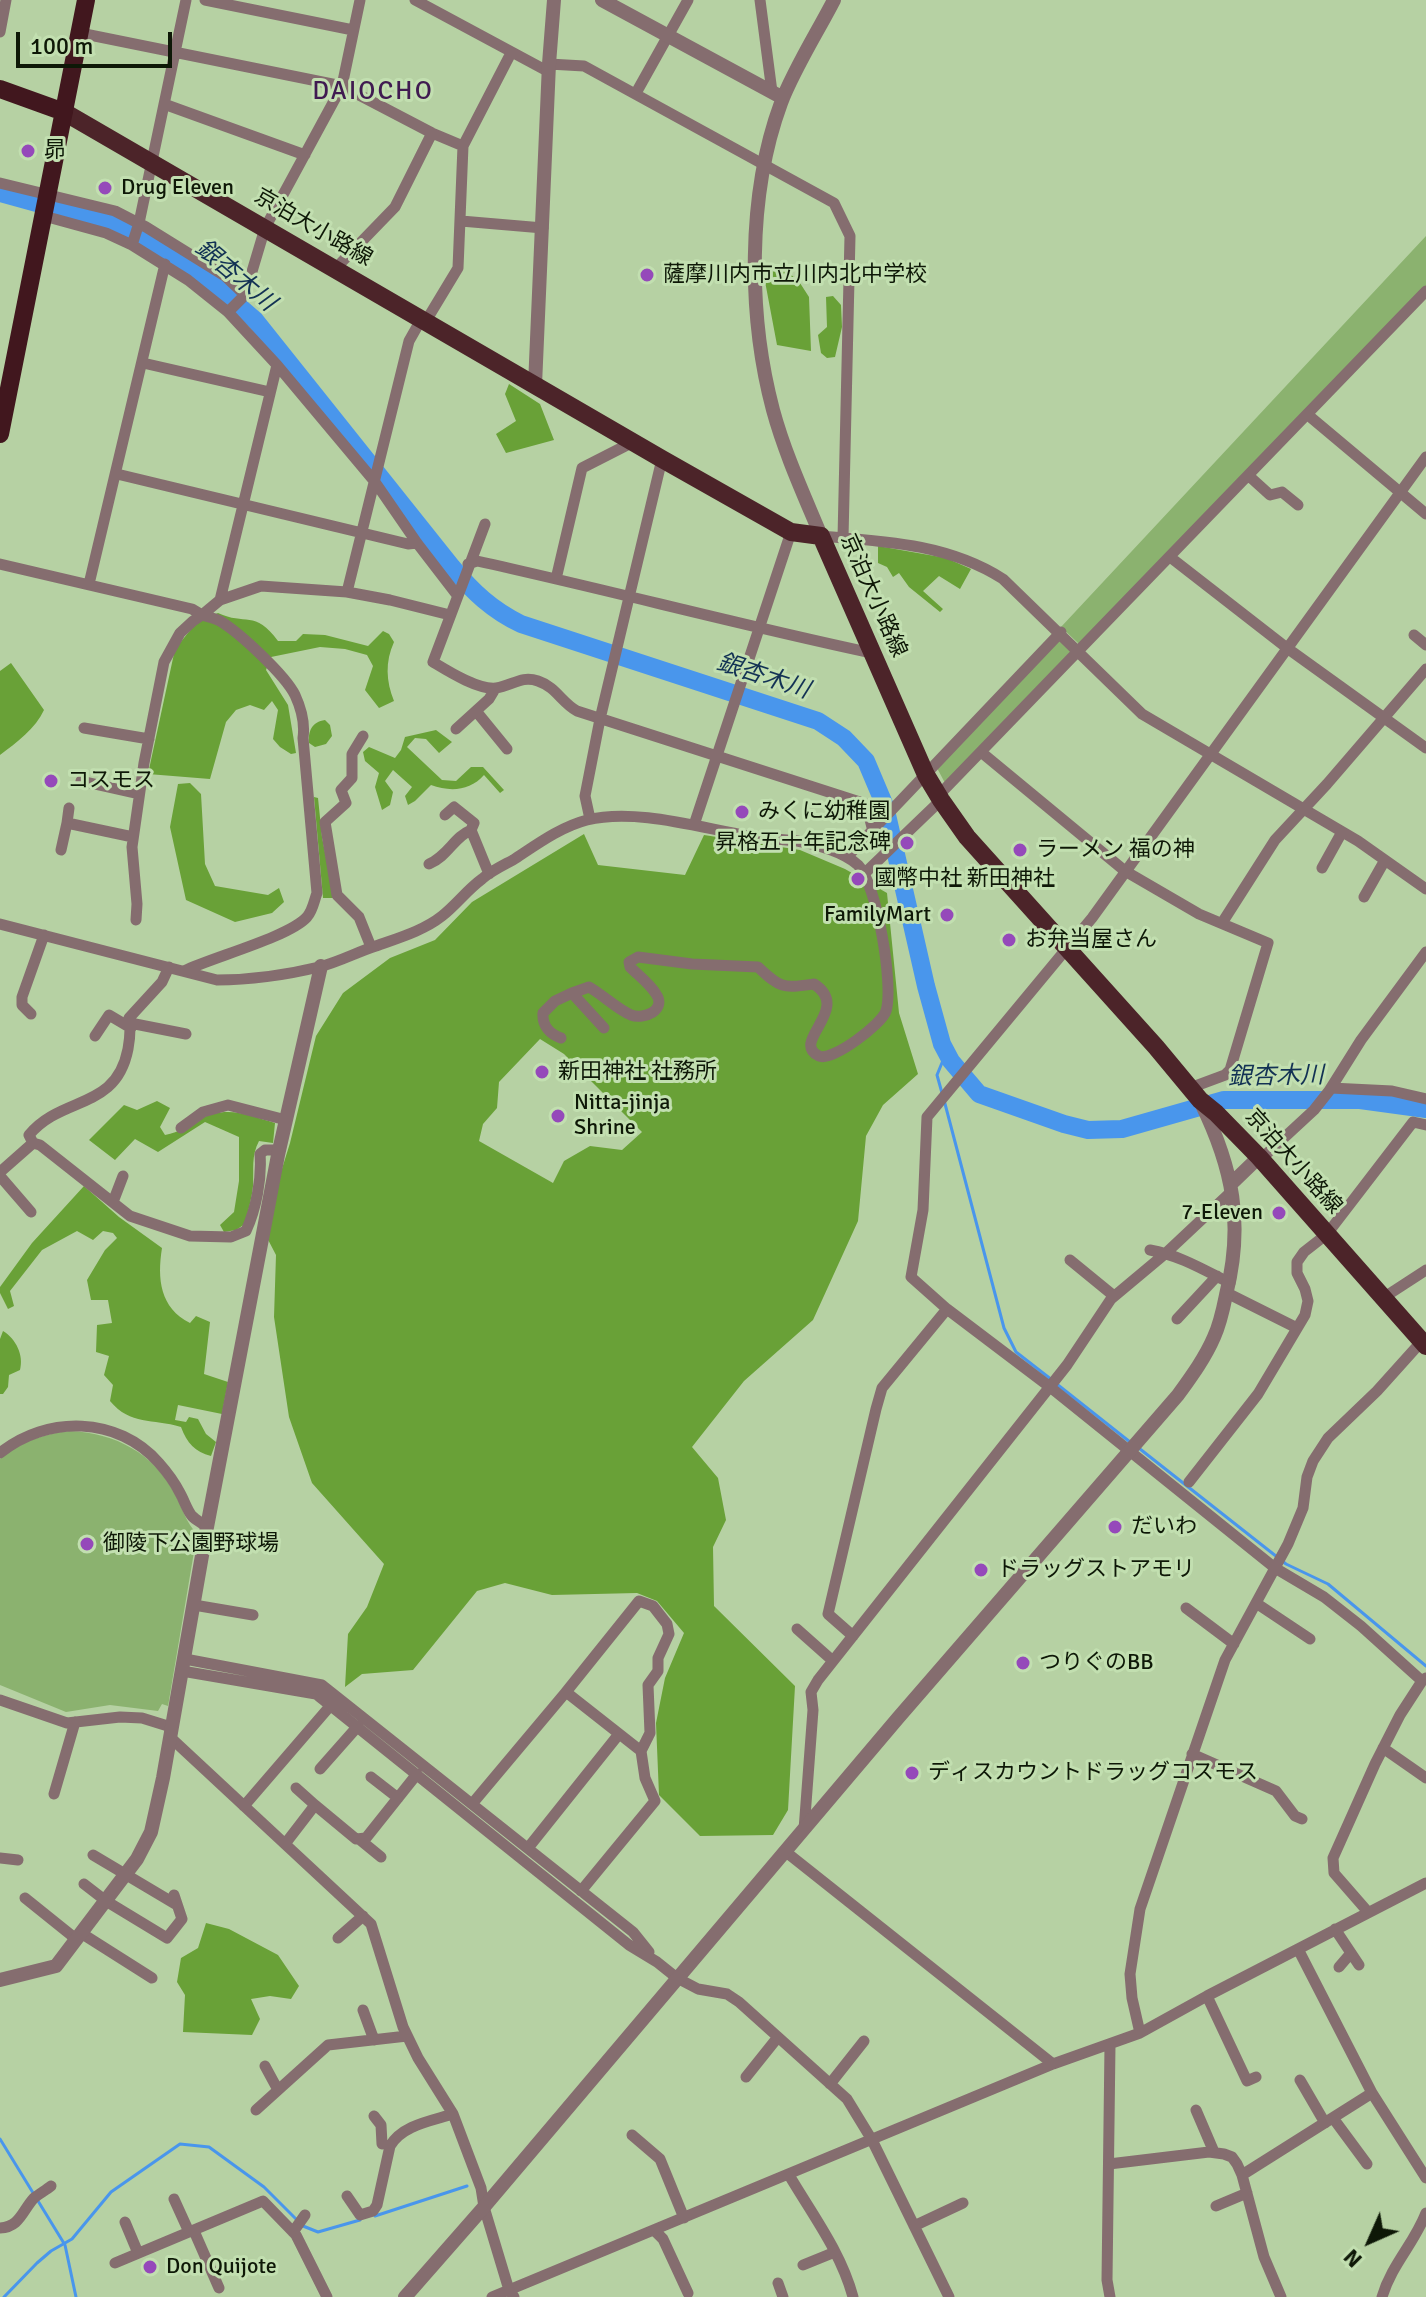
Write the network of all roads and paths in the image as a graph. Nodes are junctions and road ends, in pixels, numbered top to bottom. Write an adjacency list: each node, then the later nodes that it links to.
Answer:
1 (6, 0): 13 (street)
2 (86, 0): 14 (highway)
3 (186, 0): 16 (street)
4 (205, 0): 12 (street)
5 (360, 0): 12 (street)
6 (415, 0): 17 (street)
7 (554, 0): 18 (street)
8 (602, 0): 15 (street)
9 (688, 0): 15 (street)
10 (760, 0): 22 (street)
11 (834, 0): 22 (street)
12 (353, 30): 19 (street)
13 (0, 32)
14 (80, 33): 16 (street); 24 (highway)
15 (667, 36): 21 (street); 22 (street)
16 (174, 51): 19 (street); 23 (street)
17 (511, 53): 18 (street); 26 (street)
18 (549, 68): 21 (street); 35 (street)
19 (342, 86): 25 (street); 27 (street)
20 (0, 89): 24 (highway)
21 (636, 93): 29 (street)
22 (777, 95): 29 (street)
23 (164, 104): 27 (street); 28 (street)
24 (64, 112): 28 (main road, 京泊大小路線); 31 (highway)
25 (432, 133): 26 (street); 38 (street)
26 (463, 146): 32 (street)
27 (305, 155): 34 (street)
28 (152, 162): 33 (street); 34 (main road, 京泊大小路線)
29 (765, 165): 63 (street); 64 (street)
30 (0, 183): 31 (street)
31 (46, 204): 33 (street); 36 (street); 44 (highway)
32 (461, 221): 35 (street); 42 (street)
33 (138, 226): 36 (street); 40 (street)
34 (265, 228): 38 (main road, 京泊大小路線); 40 (street)
35 (543, 228): 46 (street)
36 (132, 244): 37 (street)
37 (165, 264): 41 (street); 43 (street)
38 (335, 269): 42 (main road, 京泊大小路線)
39 (1426, 291): 48 (street)
40 (244, 297): 41 (street)
41 (229, 311): 45 (street)
42 (424, 320): 46 (main road, 京泊大小路線); 55 (street)
43 (143, 363): 47 (street); 53 (street)
44 (7, 365): 49 (highway)
45 (277, 365): 47 (street); 55 (street)
46 (535, 385): 50 (main road, 京泊大小路線)
47 (270, 392): 57 (street)
48 (1308, 415): 54 (street); 56 (street)
49 (0, 434)
50 (633, 442): 52 (main road, 京泊大小路線); 69 (street)
51 (1426, 457): 56 (street)
52 (662, 459): 62 (main road, 京泊大小路線); 73 (street)
53 (117, 474): 57 (street); 70 (street)
54 (1249, 476): 58 (street); 66 (street)
55 (375, 479): 61 (street); 65 (street)
56 (1400, 492): 59 (street); 81 (street)
57 (242, 505): 61 (street); 74 (street)
58 (1298, 505)
59 (1426, 514)
60 (485, 524): 68 (street)
61 (362, 532): 65 (street); 71 (street)
62 (791, 532): 63 (main road, 京泊大小路線); 77 (street)
63 (821, 536): 64 (street); 83 (main road, 京泊大小路線)
64 (843, 538): 78 (street)
65 (417, 543): 72 (street)
66 (1170, 557): 81 (street); 82 (street)
67 (0, 564): 70 (street)
68 (467, 568): 69 (street); 72 (street)
69 (556, 579): 73 (street)
70 (89, 584): 75 (street)
71 (347, 592): 74 (street); 76 (street)
72 (458, 593): 76 (street)
73 (630, 596): 77 (street); 88 (street)
74 (220, 600): 75 (street)
75 (202, 615): 92 (street); 131 (street)
76 (450, 615): 85 (street)
77 (760, 629): 83 (street); 97 (street)
78 (1061, 632): 82 (street); 98 (street)
79 (1414, 635): 80 (street)
80 (1426, 645)
81 (1287, 648): 87 (street); 96 (street)
82 (1078, 651): 95 (street); 96 (street)
83 (872, 653): 98 (main road, 京泊大小路線)
84 (1426, 669): 87 (street)
85 (495, 689): 86 (street); 88 (street)
86 (476, 711): 90 (street); 94 (street)
87 (1384, 717): 93 (street); 103 (street)
88 (600, 719): 97 (street); 105 (street)
89 (84, 728): 92 (street)
90 (456, 729)
91 (363, 736): 126 (street)
92 (149, 739): 100 (street)
93 (1426, 748)
94 (507, 749)
95 (981, 752): 101 (street); 117 (street)
96 (1211, 754): 103 (street); 117 (street)
97 (718, 757): 107 (street); 108 (street)
98 (926, 775): 101 (main road, 京泊大小路線); 108 (street)
99 (81, 781): 100 (street)
100 (139, 794): 111 (street)
101 (940, 798): 118 (street); 127 (main road, 京泊大小路線)
102 (69, 808): 106 (street)
103 (1303, 810): 110 (street); 123 (street)
104 (445, 815): 109 (street)
105 (590, 819): 107 (street); 119 (street)
106 (67, 823): 111 (street); 112 (street)
107 (694, 825): 113 (street)
108 (874, 829): 113 (street)
109 (471, 830): 115 (street); 119 (street)
110 (1342, 832): 114 (street); 116 (street)
111 (133, 837): 122 (street)
112 (61, 850)
113 (847, 857): 118 (street)
114 (1385, 860): 120 (street); 121 (street)
115 (429, 864)
116 (1322, 868)
117 (1125, 871): 123 (street); 127 (street)
118 (865, 873): 132 (street)
119 (489, 874): 126 (street)
120 (1426, 889)
121 (1364, 897)
122 (136, 920)
123 (1222, 923): 141 (street)
124 (0, 924): 125 (street)
125 (44, 935): 130 (street); 133 (street)
126 (371, 947): 129 (street)
127 (1067, 949): 141 (main road, 京泊大小路線); 161 (street)
128 (1426, 952): 139 (street)
129 (321, 966): 131 (street); 142 (street)
130 (169, 967): 131 (street); 134 (street)
131 (183, 971)
132 (572, 993): 135 (street); 138 (street)
133 (31, 1014)
134 (130, 1025): 136 (street); 137 (street); 145 (street)
135 (604, 1028)
136 (186, 1034)
137 (95, 1036)
138 (561, 1038)
139 (1330, 1089): 140 (street); 147 (street)
140 (1426, 1099)
141 (1202, 1102): 147 (main road, 京泊大小路線); 150 (street)
142 (286, 1120): 144 (street); 146 (street)
143 (1426, 1125): 153 (street)
144 (181, 1128)
145 (33, 1143): 148 (street); 151 (street)
146 (279, 1150): 151 (street); 169 (street)
147 (1260, 1158): 150 (street); 153 (main road, 京泊大小路線)
148 (0, 1174): 152 (street)
149 (123, 1176): 151 (street)
150 (1231, 1188): 155 (street); 158 (street)
151 (113, 1202)
152 (31, 1212)
153 (1327, 1234): 160 (main road, 京泊大小路線); 163 (street)
154 (1150, 1250): 155 (street)
155 (1166, 1253): 158 (street); 159 (street)
156 (1070, 1260): 159 (street)
157 (1426, 1270): 160 (street)
158 (1224, 1284): 162 (street); 163 (street); 166 (street)
159 (1114, 1296): 165 (street)
160 (1383, 1298): 164 (main road, 京泊大小路線)
161 (947, 1309): 165 (street); 176 (street)
162 (1177, 1319)
163 (1297, 1328): 168 (street)
164 (1424, 1344): 170 (street)
165 (1050, 1387): 166 (street); 176 (street)
166 (1133, 1447): 170 (street); 203 (street)
167 (0, 1453): 169 (street)
168 (1189, 1482)
169 (207, 1527): 172 (street)
170 (1275, 1568): 171 (street); 181 (street)
171 (1256, 1603): 177 (street); 178 (street)
172 (194, 1605): 174 (street); 180 (street)
173 (1186, 1608): 178 (street)
174 (253, 1615)
175 (797, 1629): 179 (street)
176 (853, 1636): 179 (street)
177 (1310, 1639)
178 (1234, 1644): 191 (street)
179 (833, 1661): 203 (street)
180 (183, 1665): 184 (street); 187 (street); 199 (street)
181 (1424, 1680): 189 (street)
182 (566, 1692): 188 (street); 190 (street); 199 (street)
183 (0, 1700): 185 (street)
184 (331, 1705): 186 (street); 201 (street)
185 (75, 1722): 187 (street); 197 (street)
186 (358, 1726): 192 (street); 193 (street)
187 (171, 1733): 201 (street); 212 (street)
188 (619, 1734): 190 (street); 206 (street)
189 (1383, 1748): 195 (street); 218 (street)
190 (641, 1751): 215 (street)
191 (1192, 1754): 202 (street); 233 (street)
192 (320, 1769)
193 (417, 1774): 198 (street); 225 (street)
194 (371, 1777): 198 (street)
195 (1426, 1778)
196 (296, 1788): 200 (street)
197 (54, 1794)
198 (398, 1798): 204 (street)
199 (472, 1804): 206 (street)
200 (315, 1805): 204 (street); 205 (street)
201 (244, 1806): 205 (street)
202 (1302, 1819)
203 (804, 1832): 207 (street)
204 (359, 1839): 209 (street)
205 (285, 1844): 219 (street)
206 (528, 1848): 215 (street)
207 (786, 1852): 229 (street); 239 (street)
208 (93, 1855): 212 (street)
209 (381, 1857)
210 (0, 1858): 211 (street)
211 (18, 1860)
212 (126, 1874): 217 (street); 217 (street)
213 (1426, 1883): 218 (street)
214 (84, 1884): 217 (street)
215 (581, 1891): 225 (street)
216 (25, 1898): 221 (street)
217 (106, 1901): 221 (street)
218 (1368, 1912): 220 (street)
219 (363, 1916): 222 (street); 234 (street)
220 (1335, 1929): 223 (street); 224 (street)
221 (79, 1936): 228 (street); 230 (street)
222 (338, 1938)
223 (1298, 1949): 231 (street); 246 (street)
224 (1351, 1953): 226 (street); 227 (street)
225 (657, 1962): 229 (street)
226 (1359, 1965)
227 (1339, 1967)
228 (152, 1978)
229 (677, 1978): 235 (street); 267 (street)
230 (0, 1980)
231 (1207, 1996): 233 (street); 242 (street)
232 (363, 2010): 236 (street)
233 (1140, 2033): 238 (street)
234 (407, 2036): 236 (street); 249 (street)
235 (778, 2037): 241 (street); 244 (street)
236 (374, 2040): 245 (street)
237 (864, 2041): 244 (street)
238 (1110, 2045): 239 (street); 256 (street)
239 (1053, 2064): 253 (street)
240 (265, 2066): 245 (street)
241 (746, 2077)
242 (1256, 2077)
243 (1300, 2080): 251 (street)
244 (830, 2084): 253 (street)
245 (278, 2090): 247 (street)
246 (1372, 2093): 251 (street); 260 (street)
247 (256, 2110)
248 (1196, 2110): 255 (street)
249 (453, 2114): 254 (street); 267 (street)
250 (374, 2116): 254 (street)
251 (1329, 2120): 257 (street); 259 (street)
252 (632, 2135): 270 (street)
253 (872, 2140): 258 (street); 272 (street)
254 (381, 2144): 263 (street)
255 (1214, 2152): 256 (street); 259 (street)
256 (1109, 2164): 291 (street)
257 (1367, 2164)
258 (789, 2175): 270 (street); 277 (street)
259 (1242, 2175): 262 (street)
260 (1426, 2178)
261 (51, 2186): 273 (street)
262 (1247, 2193): 266 (street); 292 (street)
263 (347, 2196)
264 (174, 2199): 276 (street)
265 (963, 2203): 272 (street)
266 (1216, 2206)
267 (484, 2207): 284 (street); 286 (street)
268 (1426, 2213): 293 (street)
269 (305, 2216): 275 (street)
270 (684, 2218): 274 (street)
271 (125, 2222): 278 (street)
272 (914, 2226): 290 (street)
273 (0, 2228)
274 (654, 2230): 283 (street); 284 (street)
275 (295, 2231): 276 (street); 285 (street)
276 (191, 2232): 278 (street); 282 (street)
277 (835, 2252): 280 (street); 289 (street)
278 (138, 2253): 279 (street)
279 (115, 2263)
280 (803, 2265)
281 (778, 2283): 288 (street)
282 (219, 2288)
283 (688, 2293)
284 (511, 2294): 287 (street)
285 (327, 2297)
286 (405, 2297)
287 (492, 2297)
288 (783, 2297)
289 (853, 2297)
290 (949, 2297)
291 (1110, 2297)
292 (1281, 2297)
293 (1382, 2297)

